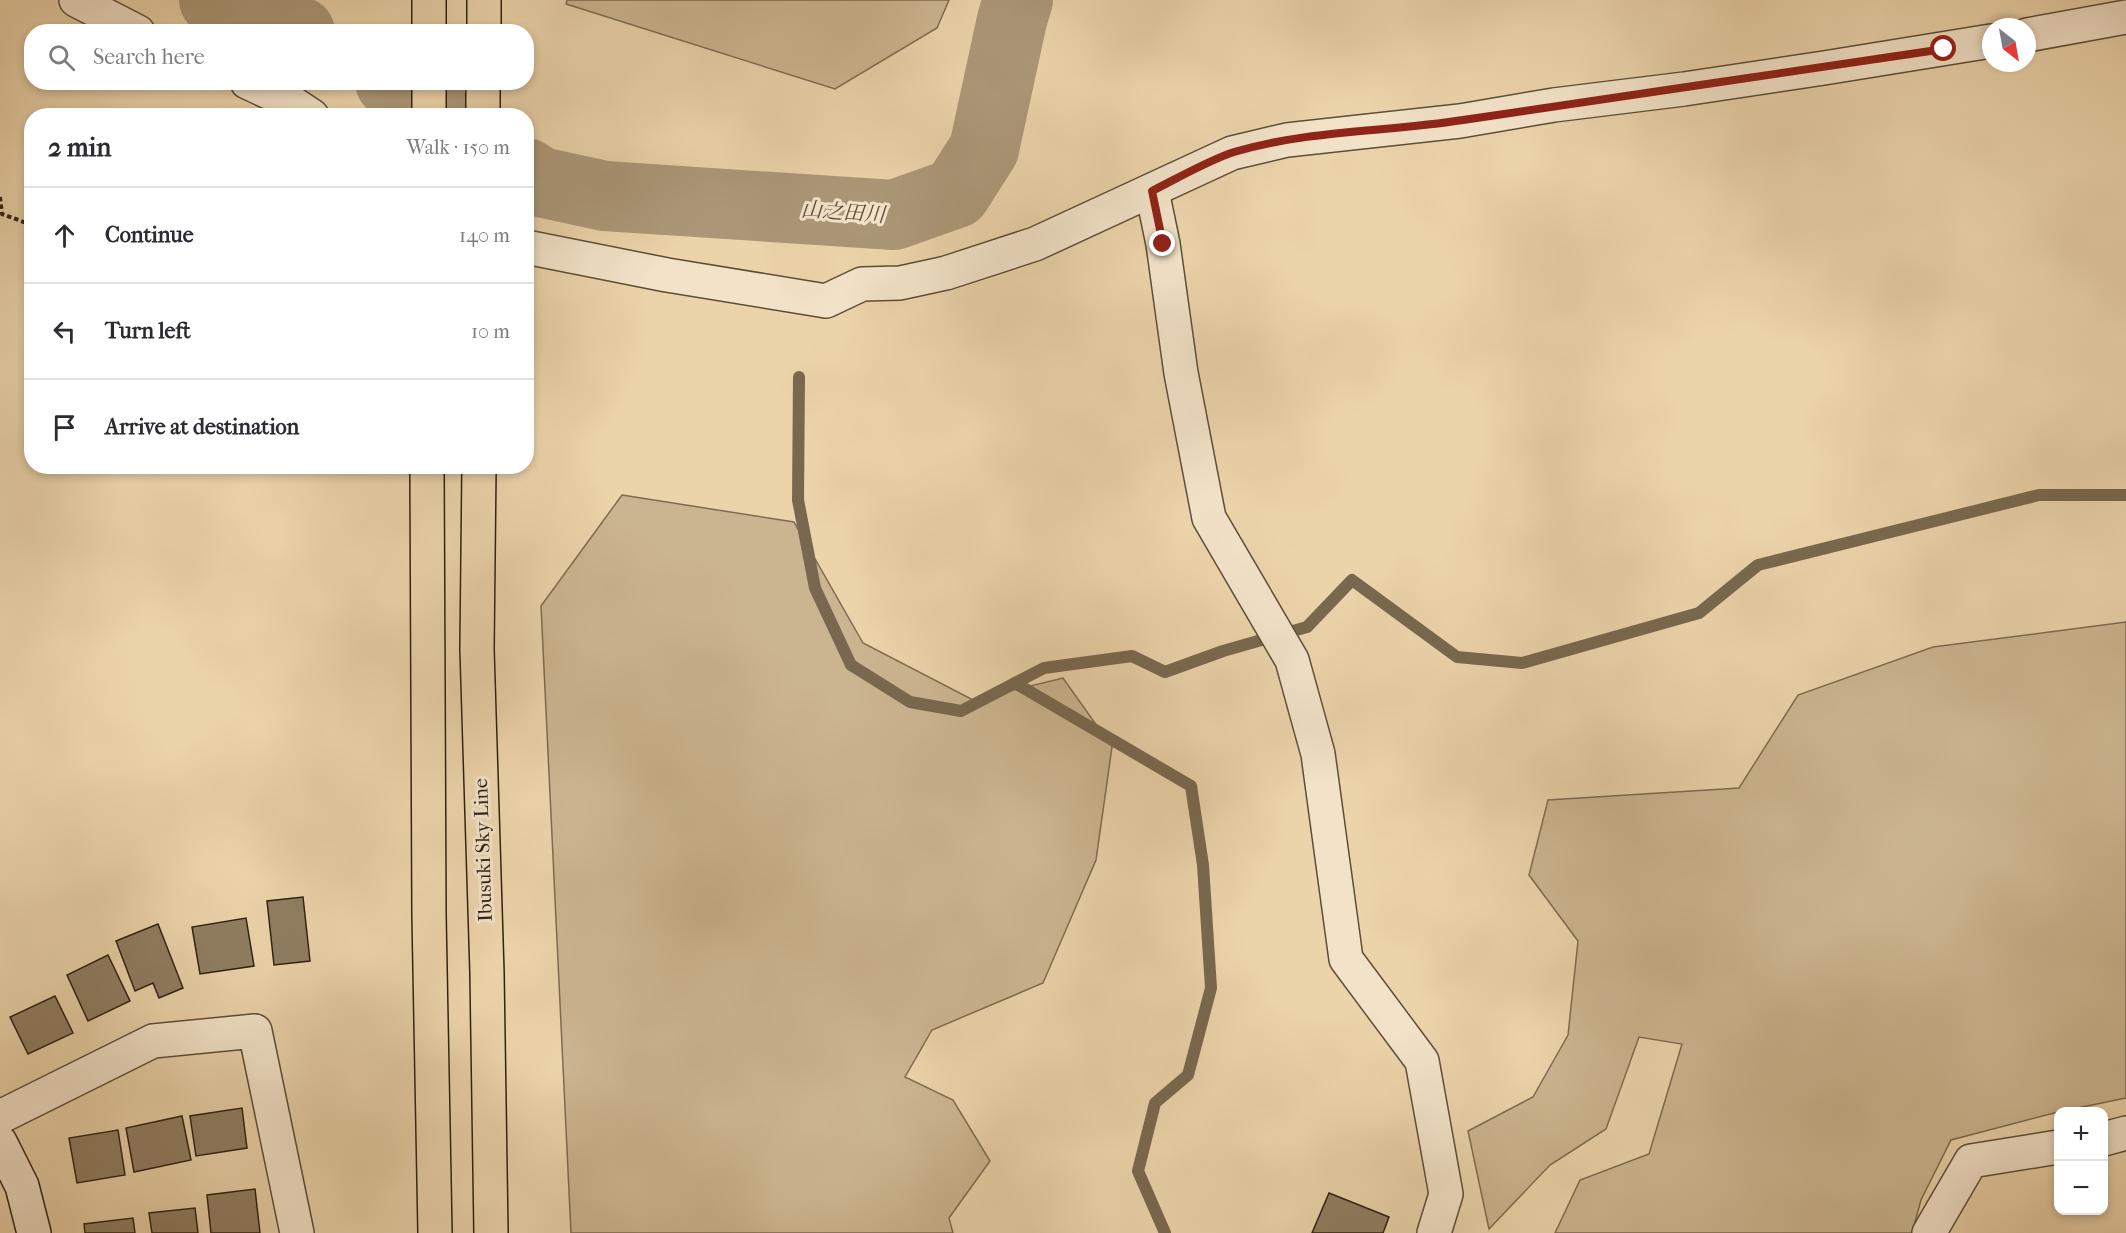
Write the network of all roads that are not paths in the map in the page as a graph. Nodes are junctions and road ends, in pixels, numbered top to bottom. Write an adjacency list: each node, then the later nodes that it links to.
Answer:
1 (429, 0): 6 (main road)
2 (484, 0): 7 (main road)
3 (89, 3): 5 (street)
4 (2126, 17): 8 (street)
5 (124, 24)
6 (429, 24)
7 (484, 24)
8 (2036, 33)
9 (1982, 42): 16 (street)
10 (264, 90): 13 (street)
11 (429, 90): 14 (main road)
12 (483, 90): 15 (main road)
13 (300, 108)
14 (429, 108)
15 (483, 108)
16 (1152, 191): 17 (street); 29 (street)
17 (534, 249)
18 (427, 474): 27 (main road)
19 (479, 474): 28 (main road, Ibusuki Sky Line)
20 (0, 1117): 26 (street)
21 (2126, 1132): 22 (street)
22 (2108, 1137)
23 (0, 1142): 25 (street)
24 (2054, 1148): 30 (street)
25 (33, 1233)
26 (297, 1233)
27 (435, 1233)
28 (491, 1233)
29 (1434, 1233)
30 (1929, 1233)

